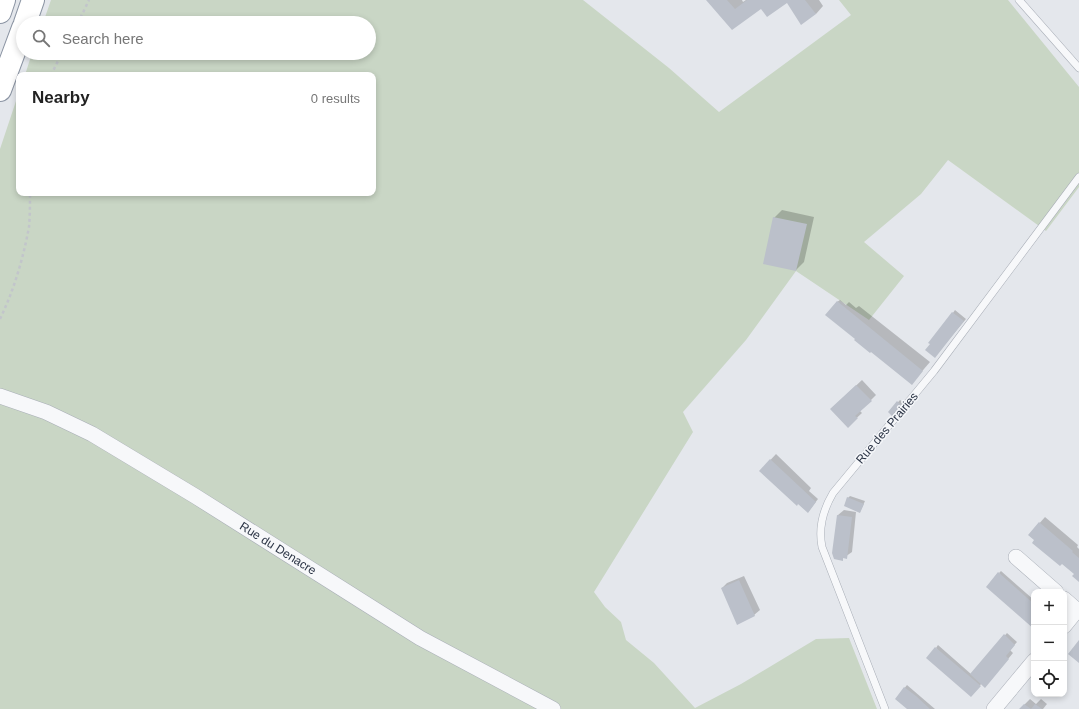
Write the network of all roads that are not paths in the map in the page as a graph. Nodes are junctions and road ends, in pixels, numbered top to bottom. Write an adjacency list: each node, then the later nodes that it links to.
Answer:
1 (4, 0): 4 (highway)
2 (33, 0): 5 (highway)
3 (1019, 0): 7 (lane)
4 (0, 12)
5 (27, 16)
6 (16, 47): 8 (highway)
7 (1079, 68)
8 (0, 90)
9 (1079, 177): 18 (lane, Rue des Prairies)
10 (0, 396): 17 (street, Rue du Denacre)
11 (1016, 557): 12 (street)
12 (1053, 589)
13 (1067, 602): 14 (street)
14 (1078, 611): 15 (street)
15 (1065, 625)
16 (1031, 665): 19 (street)
17 (553, 709)
18 (885, 709)
19 (994, 709)

